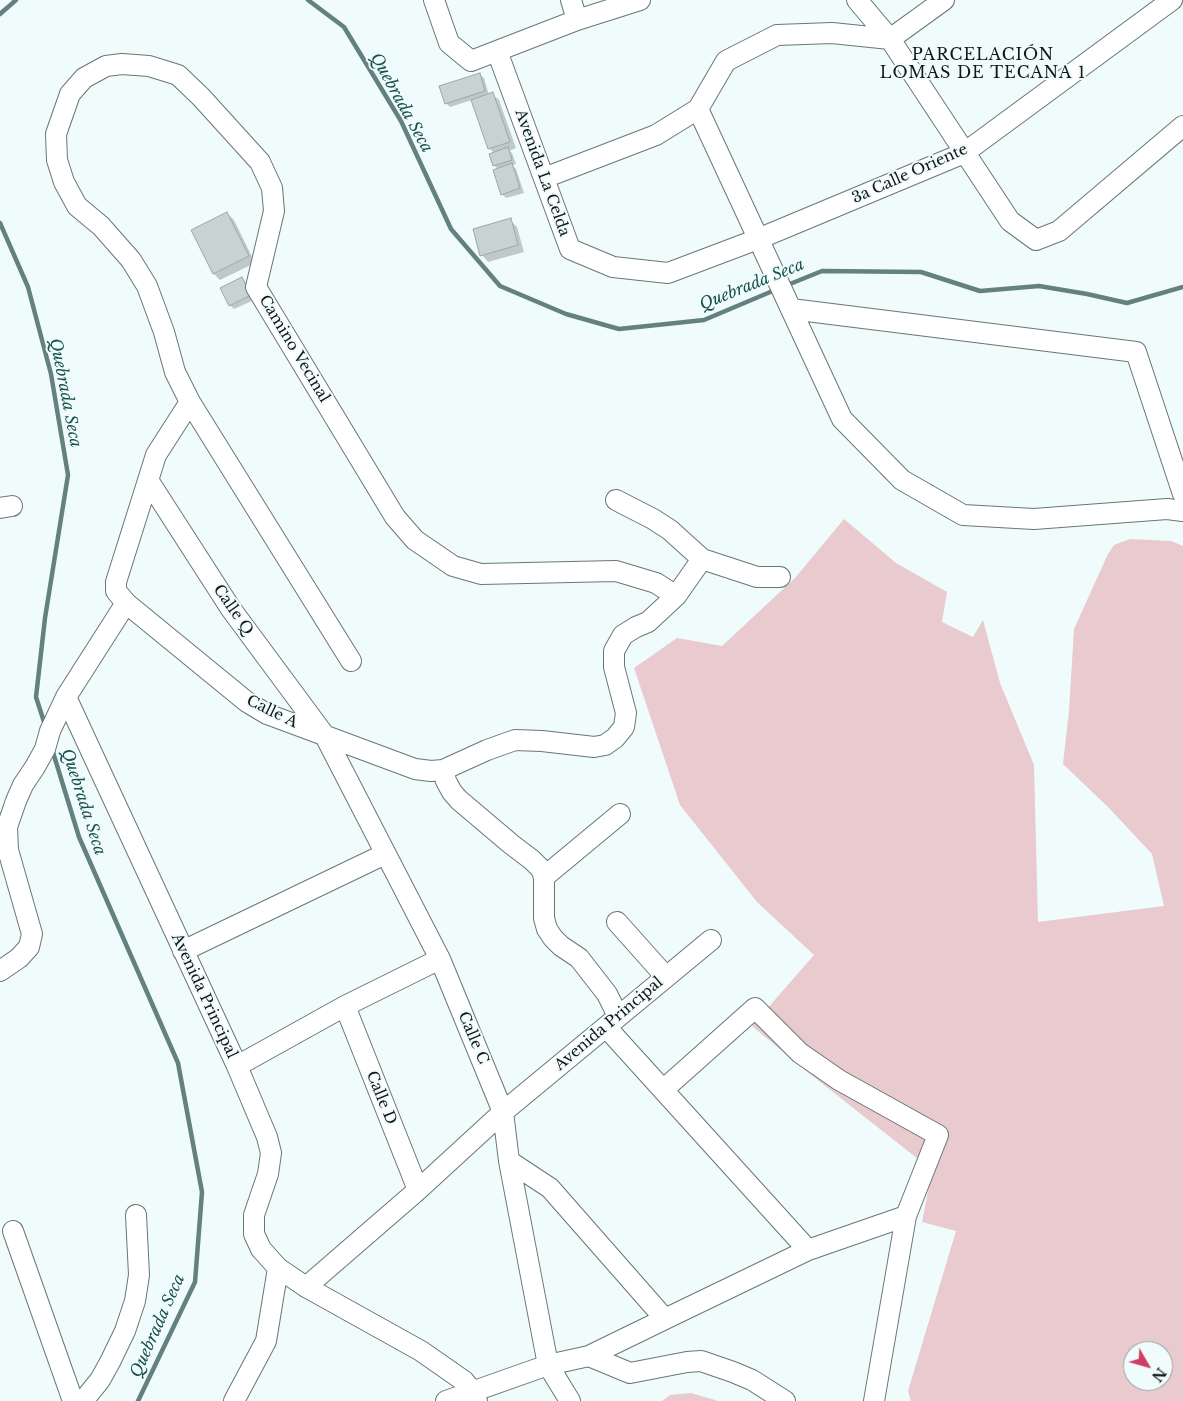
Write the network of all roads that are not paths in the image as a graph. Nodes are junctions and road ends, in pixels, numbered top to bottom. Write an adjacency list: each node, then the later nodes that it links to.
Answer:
1 (434, 0): 9 (street)
2 (570, 0): 7 (street)
3 (640, 0): 7 (street)
4 (857, 0): 8 (street)
5 (944, 0): 8 (street)
6 (1172, 0): 12 (street, 3a Calle Oriente)
7 (577, 20): 9 (street)
8 (890, 39): 10 (street); 12 (street)
9 (496, 51): 13 (street, Avenida La Celda)
10 (698, 109): 13 (street); 14 (street)
11 (1183, 126): 12 (street)
12 (964, 153): 14 (street, 3a Calle Oriente)
13 (544, 178): 14 (street, Avenida La Celda)
14 (758, 239): 15 (street)
15 (791, 309): 18 (street); 20 (street)
16 (190, 402): 17 (street); 23 (street, Camino Vecinal); 25 (street, Camino Vecinal)
17 (148, 480): 24 (street); 27 (street, Calle Q)
18 (1183, 494)
19 (616, 500): 21 (street)
20 (1183, 511)
21 (702, 559): 22 (street); 23 (street)
22 (780, 577)
23 (676, 596): 28 (street)
24 (126, 603): 26 (street); 27 (street, Calle A)
25 (351, 662)
26 (66, 697): 34 (street, Avenida Principal); 36 (street)
27 (325, 736): 28 (street, Calle A); 30 (street, Calle C)
28 (443, 770): 31 (street)
29 (620, 814): 31 (street)
30 (385, 854): 34 (street); 35 (street, Calle C)
31 (544, 877): 39 (street)
32 (618, 922): 37 (street)
33 (711, 940): 37 (street, Avenida Principal)
34 (183, 951): 40 (street, Avenida Principal)
35 (440, 959): 38 (street); 42 (street, Calle C)
36 (0, 971)
37 (666, 977): 39 (street, Avenida Principal)
38 (345, 1006): 40 (street); 44 (street, Calle D)
39 (612, 1022): 41 (street); 42 (street, Avenida Principal)
40 (237, 1066): 49 (street, Avenida Principal)
41 (663, 1090): 46 (street); 48 (street)
42 (503, 1112): 43 (street, Calle C); 44 (street, Avenida Principal)
43 (509, 1161): 51 (street); 53 (street, Calle C)
44 (418, 1190): 50 (street, Avenida Principal)
45 (136, 1214): 56 (street)
46 (906, 1216): 48 (street); 61 (street)
47 (13, 1231): 55 (street)
48 (808, 1250): 51 (street)
49 (278, 1268): 50 (street, Avenida Principal); 57 (street)
50 (306, 1287): 54 (street, Avenida Principal)
51 (665, 1319): 52 (street)
52 (589, 1356): 53 (street); 60 (street)
53 (548, 1365): 54 (street); 59 (street)
54 (475, 1396): 58 (street)
55 (73, 1401)
56 (84, 1401)
57 (234, 1401)
58 (446, 1401)
59 (570, 1401)
60 (784, 1401)
61 (874, 1401)

